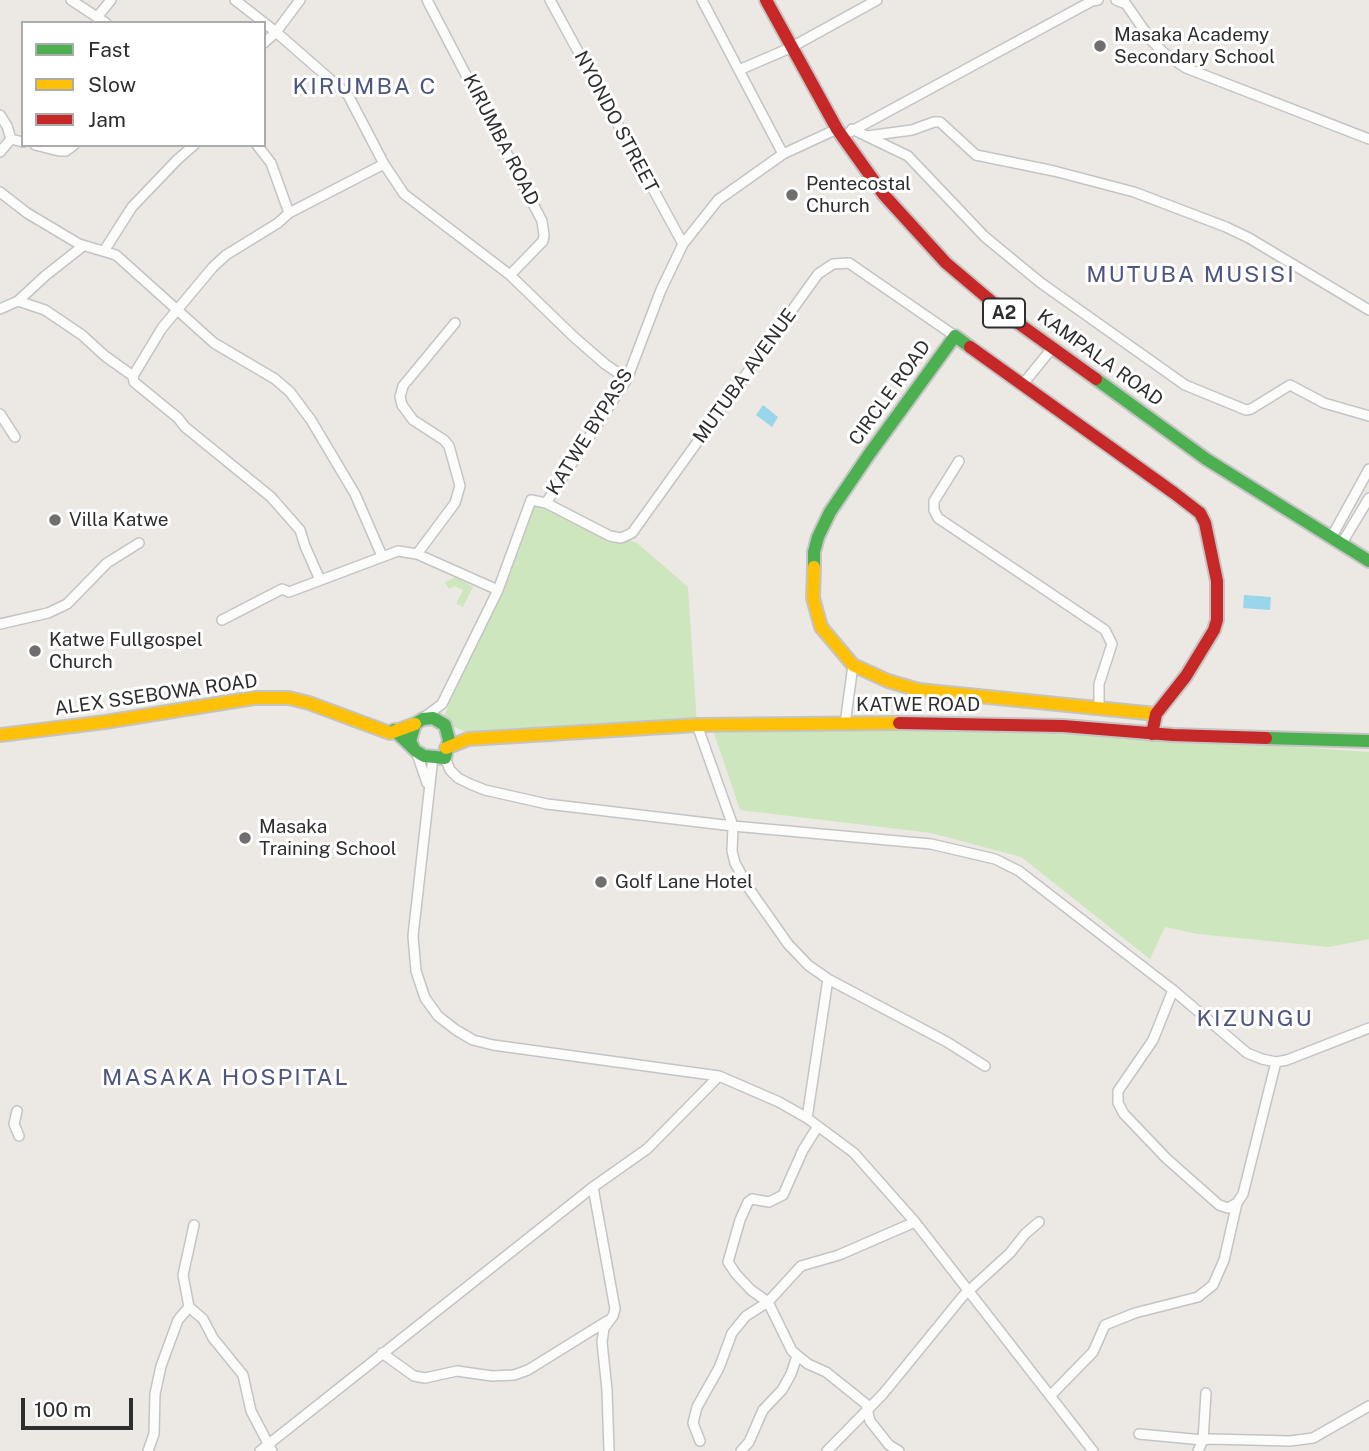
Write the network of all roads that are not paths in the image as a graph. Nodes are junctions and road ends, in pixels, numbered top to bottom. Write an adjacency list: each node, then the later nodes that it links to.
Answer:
1 (71, 0): 12 (street)
2 (111, 0): 12 (street)
3 (235, 0): 13 (street)
4 (300, 0): 15 (street)
5 (427, 0): 37 (street, KIRUMBA ROAD)
6 (550, 0): 34 (street, NYONDO STREET)
7 (702, 0): 18 (street)
8 (766, 0): 17 (street, KAMPALA ROAD / A2)
9 (877, 0): 17 (street)
10 (1098, 0): 20 (street, KATWE BYPASS)
11 (1116, 0): 23 (street)
12 (102, 19)
13 (262, 21)
14 (266, 24): 15 (street)
15 (276, 32): 16 (street); 31 (street)
16 (266, 41)
17 (790, 47): 18 (street); 20 (street, KAMPALA ROAD / A2)
18 (739, 70): 30 (street)
19 (0, 115): 22 (street)
20 (844, 132): 21 (street); 30 (street, KATWE BYPASS); 46 (street, KAMPALA ROAD / A2)
21 (867, 136): 42 (street); 51 (street)
22 (11, 139): 24 (street); 29 (street)
23 (1369, 139)
24 (21, 142)
25 (43, 147): 26 (street)
26 (73, 147)
27 (259, 147): 33 (street)
28 (191, 148): 36 (street)
29 (0, 152)
30 (783, 154): 34 (street, KATWE BYPASS)
31 (384, 164): 33 (street); 37 (street)
32 (0, 192): 35 (street)
33 (289, 213): 38 (street)
34 (683, 244): 48 (street, KATWE BYPASS)
35 (83, 246): 36 (street); 39 (street)
36 (104, 251): 41 (street)
37 (510, 275): 48 (street)
38 (184, 300): 41 (street); 43 (street)
39 (18, 301): 40 (street); 47 (street)
40 (0, 309)
41 (176, 310): 43 (street); 47 (street)
42 (1369, 310)
43 (185, 317): 60 (street)
44 (455, 323): 59 (street)
45 (955, 335): 49 (street, CIRCLE ROAD); 56 (street, MUTUBA AVENUE); 66 (street, CIRCLE ROAD)
46 (1053, 347): 49 (street); 57 (street, KAMPALA ROAD / A2)
47 (133, 376): 62 (street)
48 (626, 379): 56 (street, KATWE BYPASS)
49 (1023, 384): 69 (street, CIRCLE ROAD)
50 (0, 414): 52 (street)
51 (1369, 416)
52 (15, 437)
53 (959, 461): 68 (street)
54 (1369, 469): 57 (street)
55 (1369, 498): 57 (street)
56 (546, 503): 63 (street, KATWE BYPASS)
57 (1336, 541): 61 (street, A2)
58 (139, 543): 65 (street)
59 (417, 554): 60 (street); 63 (street)
60 (382, 556): 62 (street)
61 (1369, 561)
62 (320, 580): 64 (street)
63 (498, 590): 67 (street, KATWE BYPASS)
64 (222, 620)
65 (0, 624)
66 (853, 665): 68 (street, CIRCLE ROAD); 72 (street)
67 (442, 704): 70 (street, KATWE BYPASS); 71 (street, KATWE BYPASS)
68 (1099, 708): 69 (street, CIRCLE ROAD)
69 (1156, 714): 75 (street, CIRCLE ROAD)
70 (419, 721): 71 (street); 74 (street); 79 (street)
71 (444, 724): 77 (street); 80 (street)
72 (845, 724): 73 (street, KATWE ROAD); 75 (street, KATWE ROAD)
73 (697, 725): 77 (street, KATWE ROAD); 82 (street)
74 (394, 730): 76 (street, ALEX SSEBOWA ROAD); 79 (street)
75 (1152, 734): 78 (street, KATWE ROAD)
76 (0, 735)
77 (468, 739): 80 (street, KATWE ROAD)
78 (1369, 741)
79 (415, 750): 80 (street); 81 (street)
80 (441, 754): 81 (street); 82 (street)
81 (428, 784): 88 (street)
82 (733, 826): 83 (street); 84 (street)
83 (828, 979): 87 (street); 90 (street)
84 (1173, 990): 86 (street); 94 (street)
85 (1369, 1028): 86 (street)
86 (1276, 1062): 94 (street)
87 (985, 1066)
88 (719, 1076): 90 (street); 93 (street)
89 (17, 1111): 92 (street)
90 (807, 1118): 91 (street)
91 (818, 1126): 95 (street); 100 (street)
92 (19, 1136)
93 (593, 1187): 101 (street); 102 (street)
94 (1237, 1203): 105 (street)
95 (915, 1222): 98 (street); 100 (street)
96 (1039, 1222): 98 (street)
97 (194, 1225): 99 (street)
98 (969, 1292): 105 (street); 107 (street)
99 (189, 1307): 111 (street); 112 (street)
100 (770, 1307): 103 (street); 110 (street)
101 (611, 1318): 102 (street); 113 (street)
102 (382, 1353): 111 (street)
103 (797, 1356): 107 (street); 114 (street)
104 (1206, 1393): 109 (street)
105 (1051, 1395): 117 (street)
106 (1369, 1406): 109 (street)
107 (867, 1410): 115 (street); 116 (street)
108 (1139, 1434): 109 (street)
109 (1203, 1440): 118 (street)
110 (700, 1441)
111 (266, 1449)
112 (148, 1451)
113 (609, 1451)
114 (741, 1451)
115 (827, 1451)
116 (899, 1451)
117 (1093, 1451)
118 (1198, 1451)

